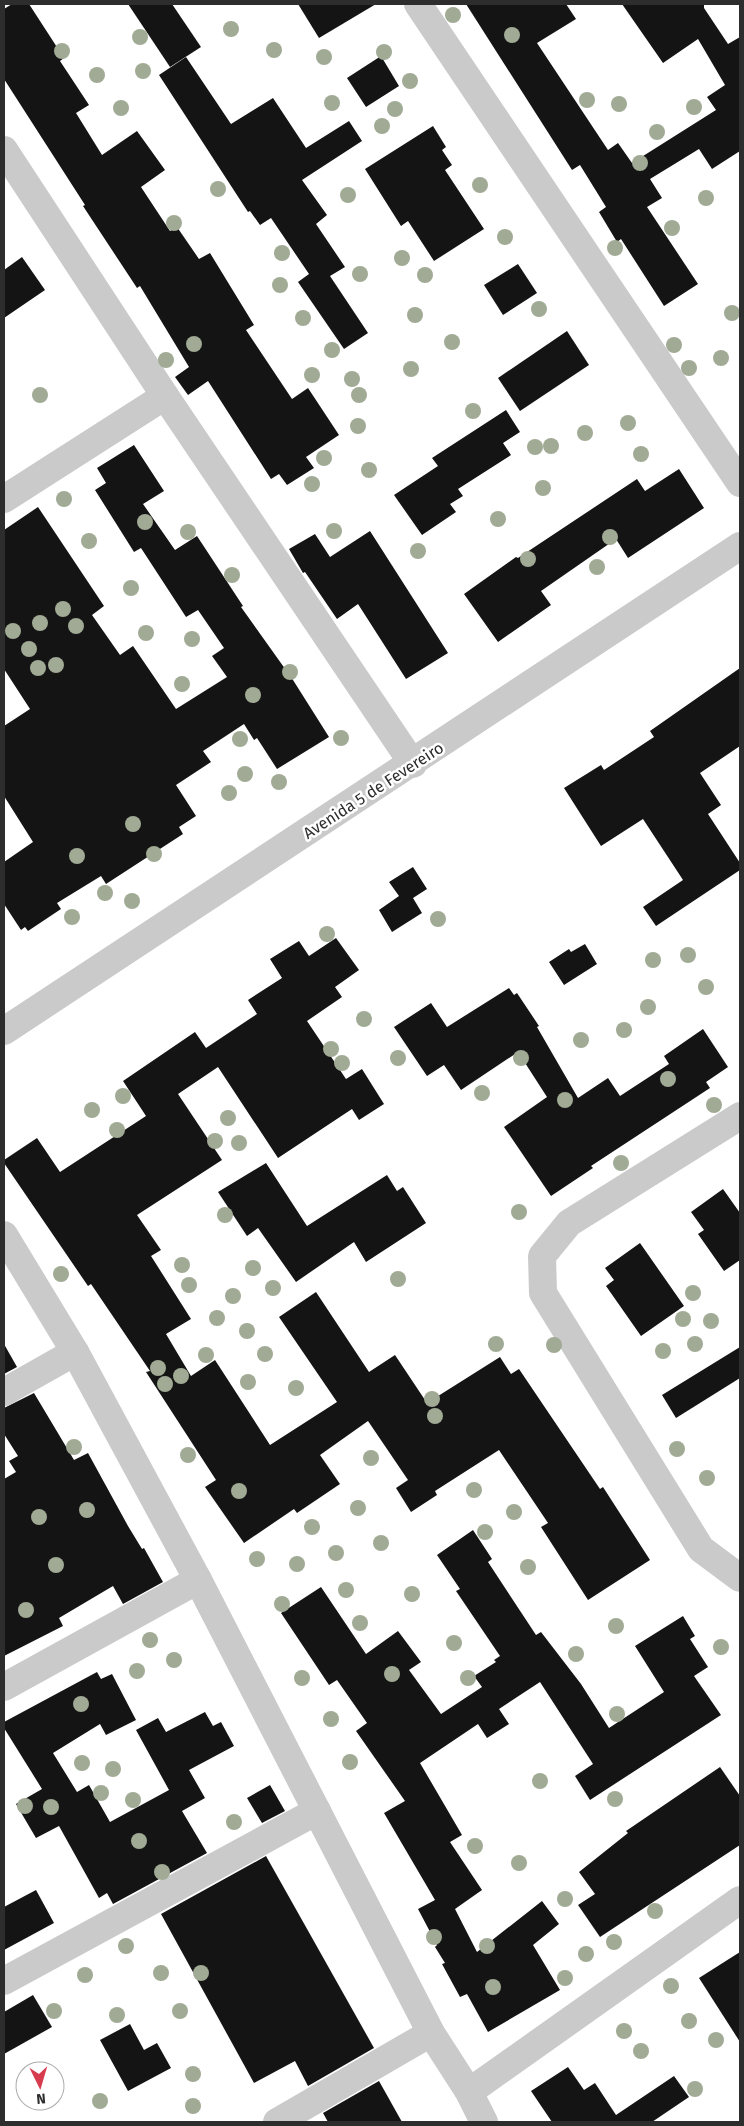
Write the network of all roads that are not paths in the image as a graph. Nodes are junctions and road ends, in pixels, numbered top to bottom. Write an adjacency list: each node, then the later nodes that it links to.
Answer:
1 (418, 4): 4 (street)
2 (4, 150): 3 (street)
3 (166, 396): 5 (street); 7 (street)
4 (740, 483)
5 (4, 499)
6 (740, 546): 7 (street, Avenida 5 de Fevereiro)
7 (412, 764): 8 (street, Avenida 5 de Fevereiro)
8 (4, 1031)
9 (740, 1116): 13 (street)
10 (4, 1235): 11 (street)
11 (75, 1352): 12 (street); 14 (street)
12 (4, 1392)
13 (740, 1578)
14 (198, 1580): 15 (street); 16 (street)
15 (4, 1687)
16 (317, 1811): 18 (street); 19 (street)
17 (740, 1900): 20 (street)
18 (4, 1981)
19 (431, 2033): 20 (street); 21 (street)
20 (469, 2092): 22 (street)
21 (277, 2122)
22 (484, 2122)

